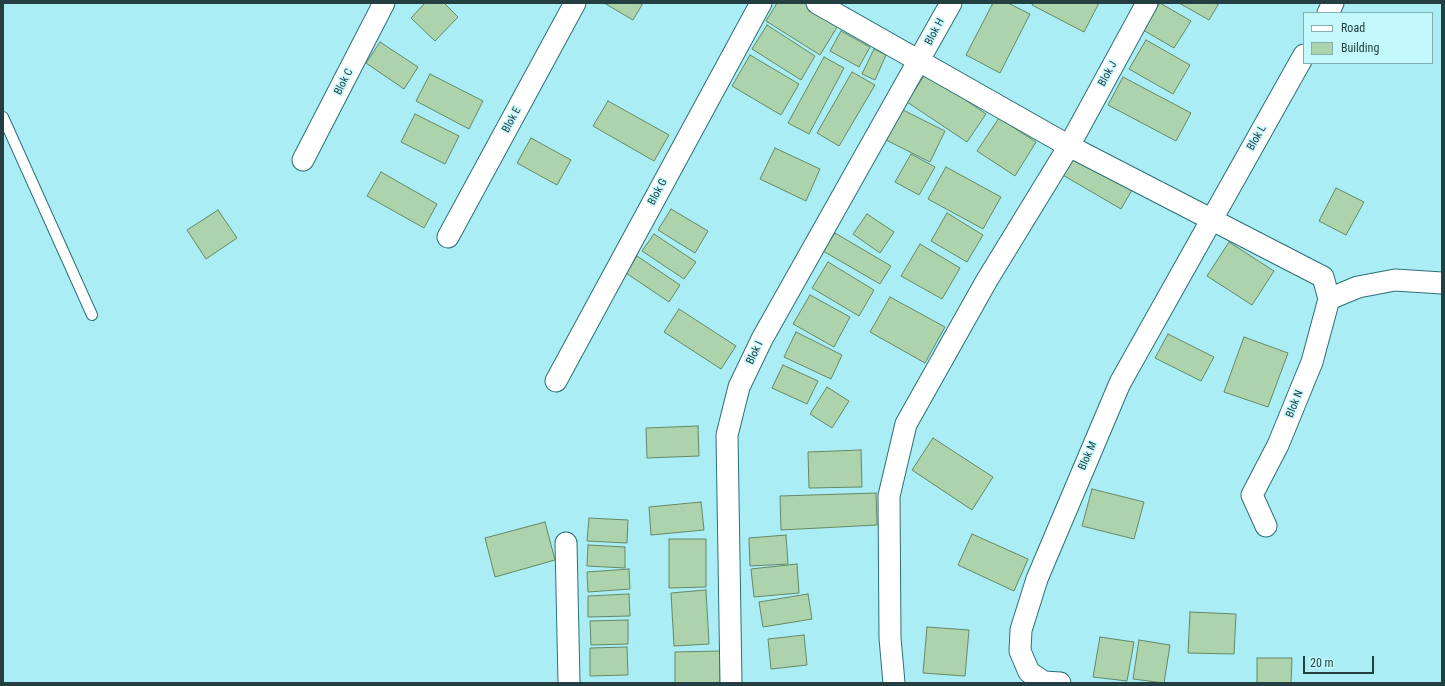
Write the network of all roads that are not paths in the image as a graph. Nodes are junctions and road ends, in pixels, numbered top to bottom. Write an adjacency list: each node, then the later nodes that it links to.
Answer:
1 (384, 3): 13 (street, Blok C)
2 (575, 3): 15 (street, Blok E)
3 (761, 3): 19 (street, Blok G)
4 (817, 3): 10 (street)
5 (951, 3): 10 (street, Blok H)
6 (1147, 3): 12 (street, Blok J)
7 (1333, 3): 8 (street)
8 (1328, 12)
9 (1303, 57): 14 (street, Blok L)
10 (919, 61): 12 (street); 23 (street, Blok I)
11 (3, 117): 18 (lane)
12 (1069, 146): 14 (street); 24 (street, Blok J)
13 (303, 160)
14 (1210, 220): 17 (street); 25 (street, Blok M)
15 (448, 237)
16 (1442, 283): 17 (street)
17 (1329, 299): 20 (street, Blok N)
18 (92, 315)
19 (556, 380)
20 (1266, 526)
21 (566, 543): 22 (street)
22 (570, 683)
23 (731, 683)
24 (894, 683)
25 (1060, 683)

